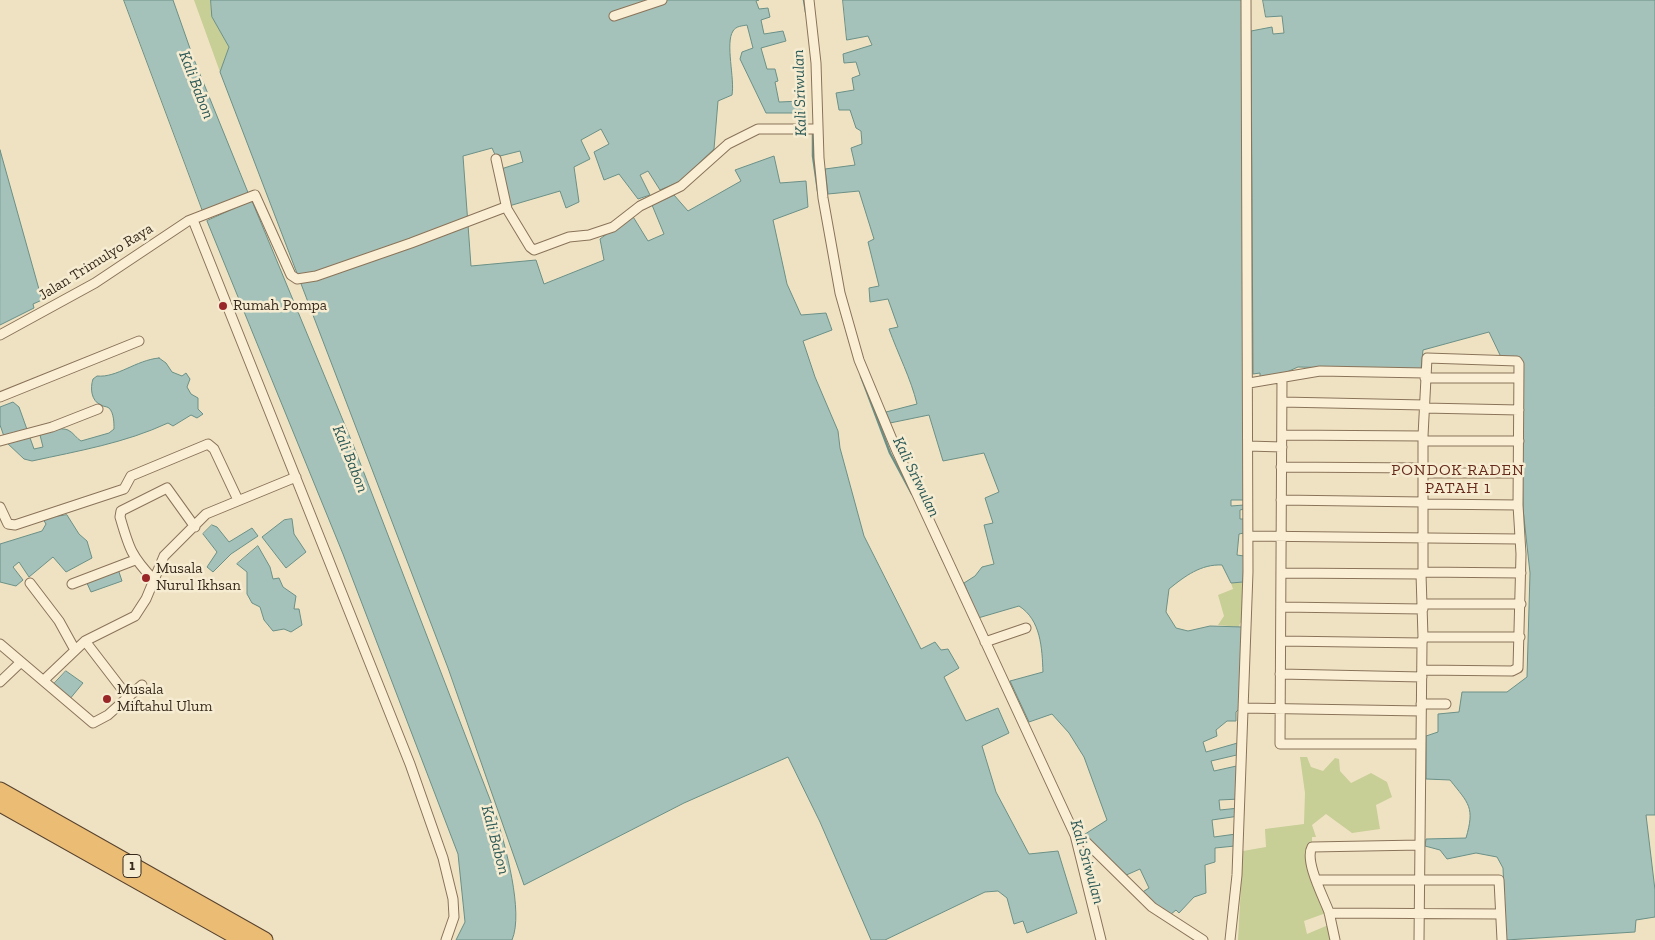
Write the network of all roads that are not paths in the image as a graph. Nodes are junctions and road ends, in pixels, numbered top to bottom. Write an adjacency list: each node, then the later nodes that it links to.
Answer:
1 (662, 0): 4 (street)
2 (809, 0): 5 (street)
3 (1246, 0): 14 (street)
4 (614, 16)
5 (818, 129): 7 (street); 54 (street)
6 (496, 159): 7 (street)
7 (508, 209): 8 (street, Jalan Trimulyo Raya)
8 (193, 220): 9 (street, Jalan Trimulyo Raya); 29 (street)
9 (0, 335)
10 (139, 341): 15 (street)
11 (1425, 375): 12 (street); 13 (street); 13 (street); 17 (street)
12 (1282, 378): 14 (street); 16 (street)
13 (1519, 378): 19 (street)
14 (1249, 383): 24 (street)
15 (0, 397)
16 (1282, 402): 17 (street); 20 (street)
17 (1424, 406): 19 (street); 21 (street)
18 (98, 409): 22 (street)
19 (1519, 410): 23 (street)
20 (1282, 434): 21 (street); 25 (street)
21 (1423, 439): 23 (street); 27 (street)
22 (2, 441)
23 (1519, 441): 28 (street)
24 (1248, 446): 25 (street); 36 (street)
25 (1282, 447): 26 (street)
26 (1282, 467): 27 (street); 31 (street)
27 (1423, 470): 28 (street); 32 (street)
28 (1518, 473): 33 (street)
29 (296, 477): 30 (street); 81 (street)
30 (238, 500): 34 (street); 35 (street)
31 (1281, 500): 32 (street); 37 (street)
32 (1423, 503): 33 (street); 38 (street)
33 (1518, 505): 39 (street)
34 (0, 507)
35 (195, 527): 40 (street); 44 (street)
36 (1248, 536): 37 (street); 66 (street)
37 (1281, 536): 38 (street); 41 (street)
38 (1424, 538): 39 (street); 42 (street)
39 (1519, 539): 43 (street)
40 (135, 560): 44 (street); 46 (street)
41 (1281, 572): 42 (street); 49 (street)
42 (1422, 573): 43 (street); 48 (street)
43 (1521, 573): 47 (street)
44 (154, 580): 53 (street)
45 (30, 583): 57 (street)
46 (72, 584)
47 (1521, 604): 48 (street); 51 (street)
48 (1423, 606): 49 (street); 52 (street)
49 (1281, 607): 55 (street)
50 (1026, 628): 54 (street)
51 (1520, 637): 52 (street); 60 (street)
52 (1423, 640): 55 (street); 60 (street)
53 (85, 641): 57 (street); 64 (street)
54 (985, 642): 72 (street)
55 (1280, 642): 59 (street)
56 (0, 644): 58 (street)
57 (75, 650): 61 (street)
58 (21, 662): 61 (street); 62 (street)
59 (1280, 674): 60 (street); 67 (street)
60 (1422, 674): 68 (street)
61 (44, 680): 64 (street)
62 (0, 682)
63 (142, 685): 64 (street)
64 (128, 697)
65 (1446, 704): 68 (street)
66 (1243, 708): 67 (street); 84 (street)
67 (1280, 708): 68 (street); 69 (street)
68 (1421, 708): 69 (street)
69 (1421, 744): 73 (street)
70 (0, 790): 80 (highway, 1)
71 (0, 804): 79 (highway, 1)
72 (1075, 835): 82 (street); 83 (street)
73 (1420, 845): 74 (street); 75 (street)
74 (1418, 879): 75 (street); 77 (street); 78 (street)
75 (1316, 880): 76 (street)
76 (1329, 913): 77 (street); 85 (street)
77 (1419, 913): 78 (street); 86 (street)
78 (1500, 914): 87 (street)
79 (242, 940)
80 (266, 940)
81 (446, 940)
82 (1101, 940)
83 (1203, 940)
84 (1230, 940)
85 (1335, 940)
86 (1419, 940)
87 (1502, 940)

